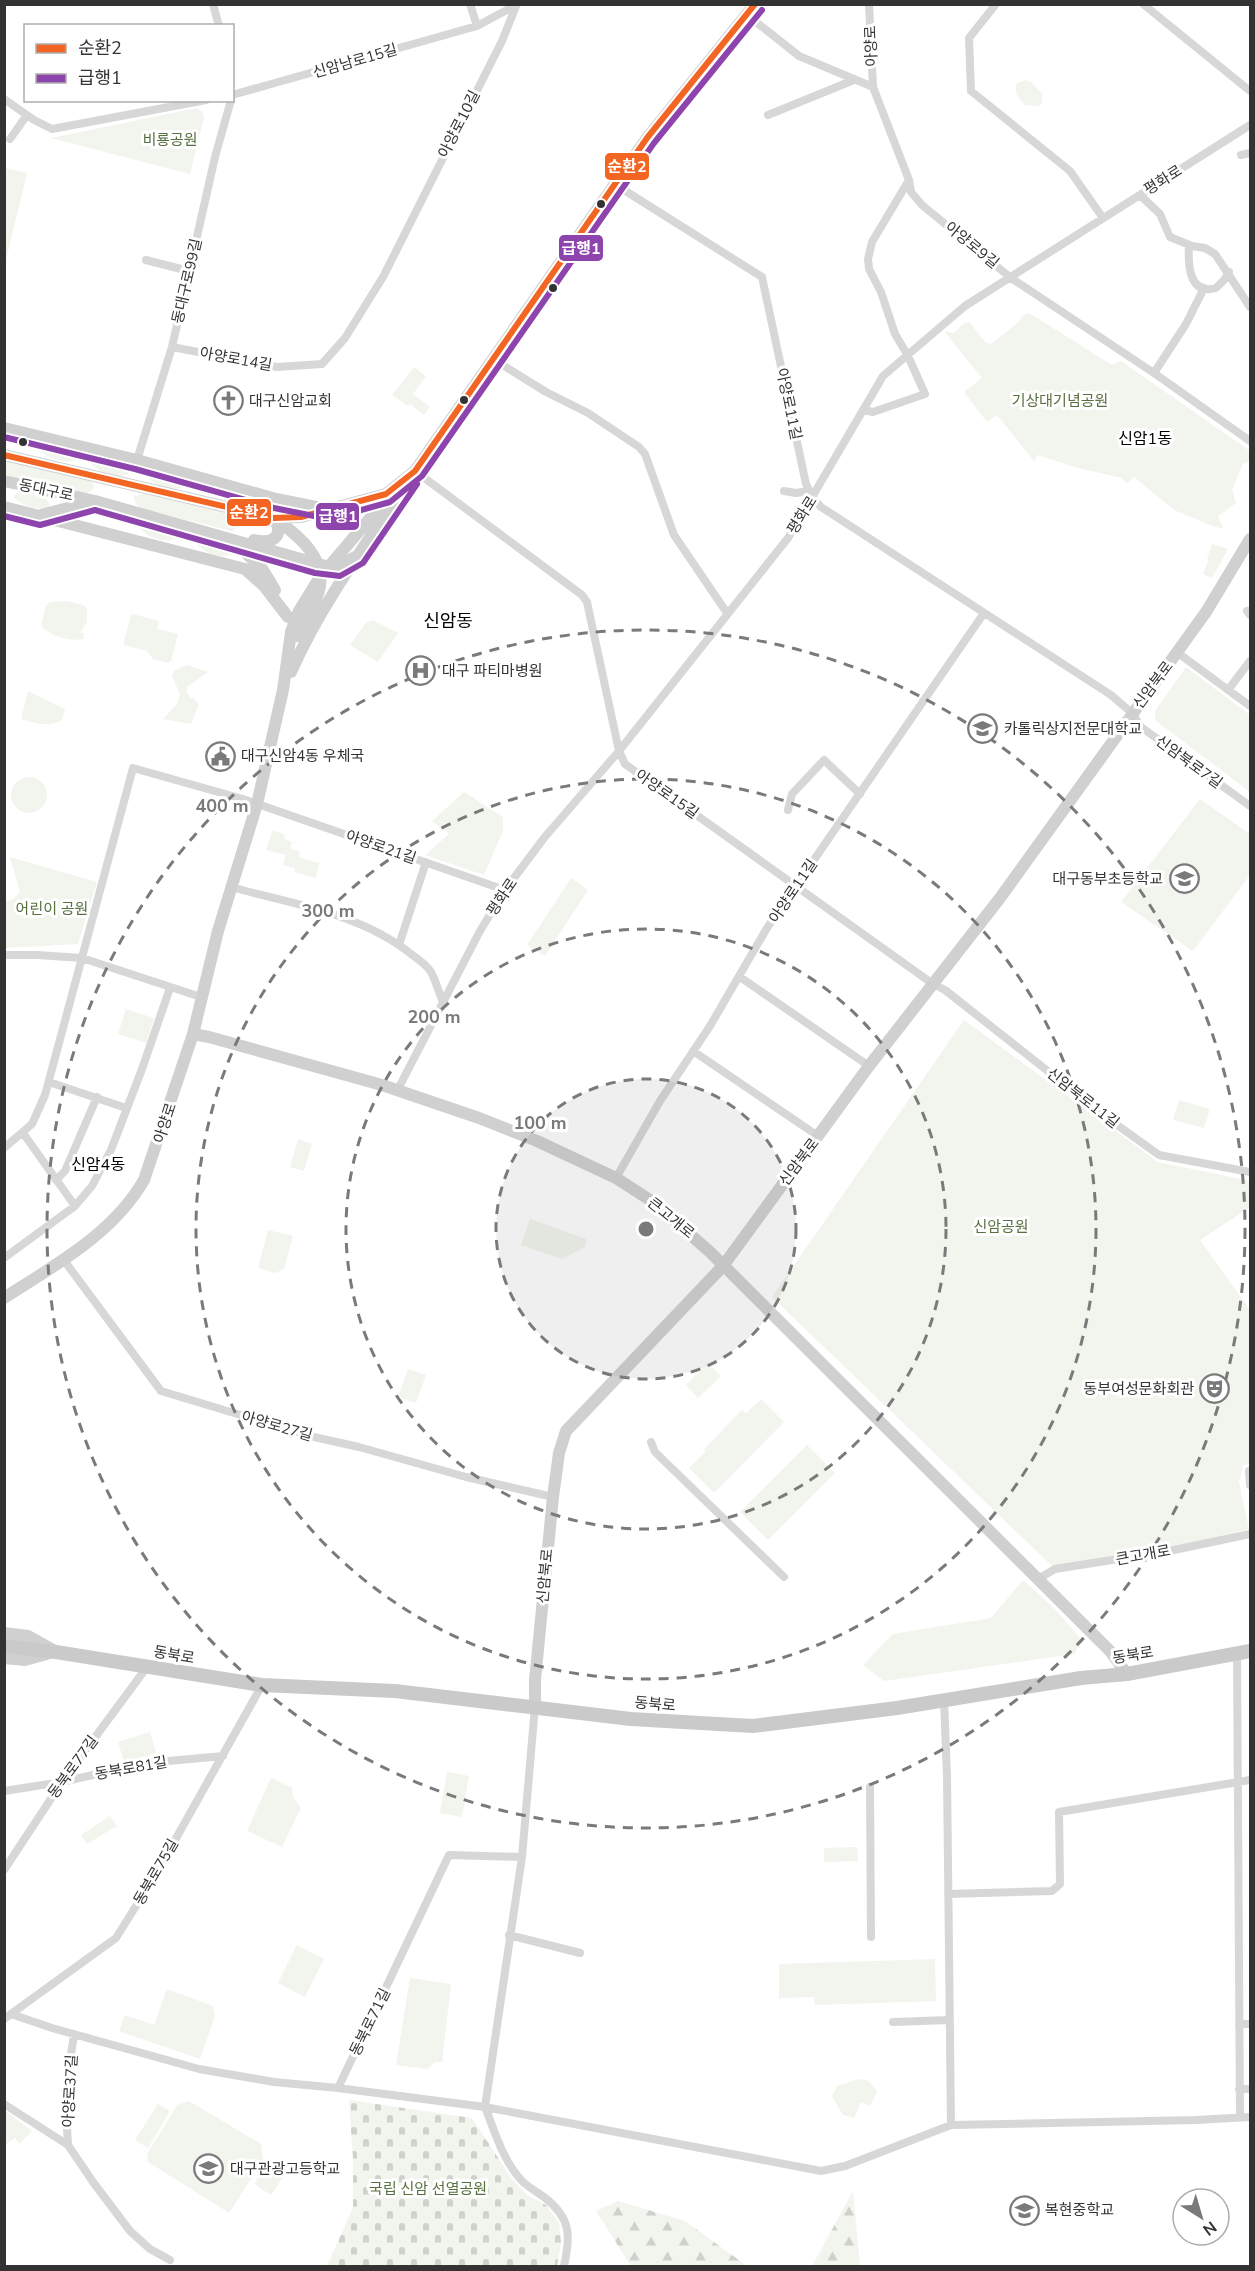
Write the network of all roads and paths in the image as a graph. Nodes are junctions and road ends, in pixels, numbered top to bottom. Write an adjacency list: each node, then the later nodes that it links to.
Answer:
1 (213, 4): 8 (street)
2 (470, 4): 9 (street)
3 (869, 4): 11 (street, 아양로)
4 (996, 4): 26 (street)
5 (1143, 4): 12 (street)
6 (516, 5): 9 (street, 신암남로15길); 33 (street, 아양로10길)
7 (750, 9): 10 (street); 24 (main road)
8 (218, 24)
9 (477, 26): 13 (street, 신암남로15길)
10 (854, 80): 11 (street); 18 (street)
11 (873, 87): 23 (street, 아양로9길)
12 (1251, 91)
13 (234, 95)
14 (4, 99): 17 (street)
15 (195, 102): 17 (street)
16 (230, 102): 29 (street, 동대구로99길)
17 (27, 115): 20 (street)
18 (768, 115)
19 (1251, 125): 25 (street, 평화로)
20 (10, 139)
21 (1251, 153): 22 (street)
22 (1241, 155)
23 (909, 180): 31 (street, 아양로9길); 36 (street)
24 (616, 185): 37 (main road); 49 (street, 아양로11길)
25 (1140, 195): 26 (street, 평화로); 27 (street)
26 (1103, 218): 31 (street, 평화로)
27 (1189, 245): 30 (street); 32 (street)
28 (146, 260): 29 (street)
29 (189, 271): 35 (street, 동대구로99길)
30 (1229, 272): 32 (street); 34 (street)
31 (1011, 278): 36 (street, 평화로); 38 (street, 아양로9길)
32 (1204, 288): 38 (street)
33 (373, 293): 35 (street, 아양로14길)
34 (1251, 307)
35 (172, 347): 43 (street, 동대구로99길)
36 (908, 356): 39 (street, 평화로); 39 (street)
37 (493, 359): 44 (main road); 60 (street)
38 (1154, 373): 41 (street, 아양로9길)
39 (863, 410): 49 (street, 평화로)
40 (4, 428): 43 (main road)
41 (1251, 441)
42 (4, 454): 54 (main road, 동대구로)
43 (137, 460): 47 (main road)
44 (415, 471): 48 (main road); 57 (main road); 71 (street, 아양로15길)
45 (4, 481): 50 (main road, 동대구로)
46 (784, 491): 49 (street)
47 (254, 493): 52 (main road); 54 (main road)
48 (386, 494): 52 (main road); 58 (main road)
49 (811, 494): 60 (street, 평화로); 61 (street)
50 (95, 501): 53 (main road); 55 (main road, 동대구로)
51 (4, 507): 53 (main road)
52 (330, 510): 54 (main road)
53 (39, 516): 62 (main road)
54 (274, 518): 55 (main road); 58 (main road)
55 (231, 539): 58 (main road, 동대구로); 62 (main road)
56 (1251, 539): 64 (main road, 신암북로)
57 (357, 556): 58 (main road); 67 (main road)
58 (323, 565): 59 (main road)
59 (320, 577): 63 (main road); 65 (main road)
60 (727, 613): 71 (street, 평화로)
61 (984, 613): 70 (street); 72 (street, 아양로11길)
62 (288, 616): 63 (main road)
63 (292, 631): 65 (main road)
64 (1178, 653): 68 (street, 신암북로); 70 (main road, 신암북로)
65 (289, 657): 67 (main road, 아양로)
66 (1251, 661): 68 (street)
67 (283, 690): 73 (main road, 아양로)
68 (1228, 690): 69 (street, 신암북로)
69 (1251, 706)
70 (1132, 713): 74 (street, 신암북로7길); 84 (main road, 신암북로)
71 (619, 751): 77 (street, 아양로15길); 79 (street, 평화로)
72 (860, 794): 75 (street); 77 (street, 아양로11길)
73 (257, 804): 76 (street, 아양로21길); 78 (main road, 아양로); 82 (street, 아양로21길)
74 (1251, 806)
75 (788, 810)
76 (426, 862): 79 (street, 아양로21길); 80 (street)
77 (796, 885): 83 (street, 아양로11길); 84 (street, 아양로15길)
78 (231, 887): 80 (street); 86 (main road, 아양로)
79 (505, 890): 87 (street, 평화로)
80 (399, 945): 87 (street)
81 (4, 955): 82 (street)
82 (82, 958): 85 (street); 91 (street)
83 (740, 977): 89 (street, 아양로11길); 90 (street)
84 (933, 984): 90 (main road, 신암북로); 98 (street, 신암북로11길)
85 (170, 988): 86 (street); 94 (street)
86 (201, 997): 88 (main road, 아양로)
87 (443, 1002): 92 (street, 평화로)
88 (194, 1034): 92 (main road, 큰고개로); 103 (main road, 아양로)
89 (693, 1051): 96 (street); 99 (street, 아양로11길)
90 (869, 1066): 96 (main road, 신암북로)
91 (49, 1082): 93 (street); 95 (street)
92 (398, 1091): 99 (main road, 큰고개로)
93 (97, 1097): 94 (street); 100 (street)
94 (126, 1108): 101 (street)
95 (23, 1133): 97 (street); 100 (street)
96 (818, 1136): 104 (main road, 신암북로)
97 (4, 1148)
98 (1251, 1172)
99 (616, 1178): 104 (main road, 큰고개로)
100 (56, 1180): 101 (street)
101 (75, 1206): 102 (street)
102 (4, 1258)
103 (63, 1259): 105 (main road, 아양로); 109 (street, 아양로27길)
104 (723, 1266): 109 (main road, 신암북로); 112 (main road, 큰고개로)
105 (6, 1293)
106 (651, 1442): 111 (street)
107 (1250, 1471): 108 (street)
108 (1251, 1485)
109 (553, 1497): 122 (main road, 신암북로)
110 (1251, 1534): 112 (street, 큰고개로)
111 (784, 1577)
112 (1038, 1579): 119 (main road, 큰고개로)
113 (4, 1633): 115 (main road)
114 (4, 1646): 115 (main road, 동북로)
115 (56, 1652): 117 (main road); 118 (main road, 동북로)
116 (1244, 1652): 119 (main road, 동북로); 126 (street)
117 (4, 1658)
118 (147, 1667): 120 (main road, 동북로); 125 (street, 동북로77길)
119 (1127, 1674): 121 (main road, 동북로)
120 (262, 1685): 122 (main road, 동북로); 123 (street, 동북로75길)
121 (944, 1700): 122 (main road, 동북로); 131 (street)
122 (536, 1706): 129 (street)
123 (223, 1756): 125 (street, 동북로81길); 135 (street, 동북로75길)
124 (1251, 1780): 126 (street)
125 (62, 1782): 128 (street, 동북로81길); 130 (street, 동북로77길)
126 (1237, 1782): 131 (street); 138 (street)
127 (870, 1788): 133 (street)
128 (4, 1791)
129 (522, 1857): 132 (street); 141 (street, 동북로71길)
130 (4, 1870)
131 (948, 1894): 136 (street)
132 (509, 1935): 134 (street); 145 (street)
133 (871, 1937)
134 (580, 1953)
135 (8, 2017): 140 (street)
136 (949, 2020): 137 (street); 148 (street)
137 (893, 2022)
138 (1239, 2024): 139 (street); 142 (street)
139 (1251, 2024)
140 (74, 2034): 141 (street); 149 (street, 아양로37길)
141 (338, 2088): 145 (street)
142 (1239, 2089): 143 (street); 147 (street)
143 (1251, 2089)
144 (4, 2104): 149 (street, 아양로37길)
145 (485, 2107): 148 (street); 151 (street)
146 (1251, 2117): 147 (street)
147 (1240, 2118): 148 (street)
148 (951, 2125)
149 (68, 2145): 150 (street)
150 (170, 2260)
151 (564, 2266)

